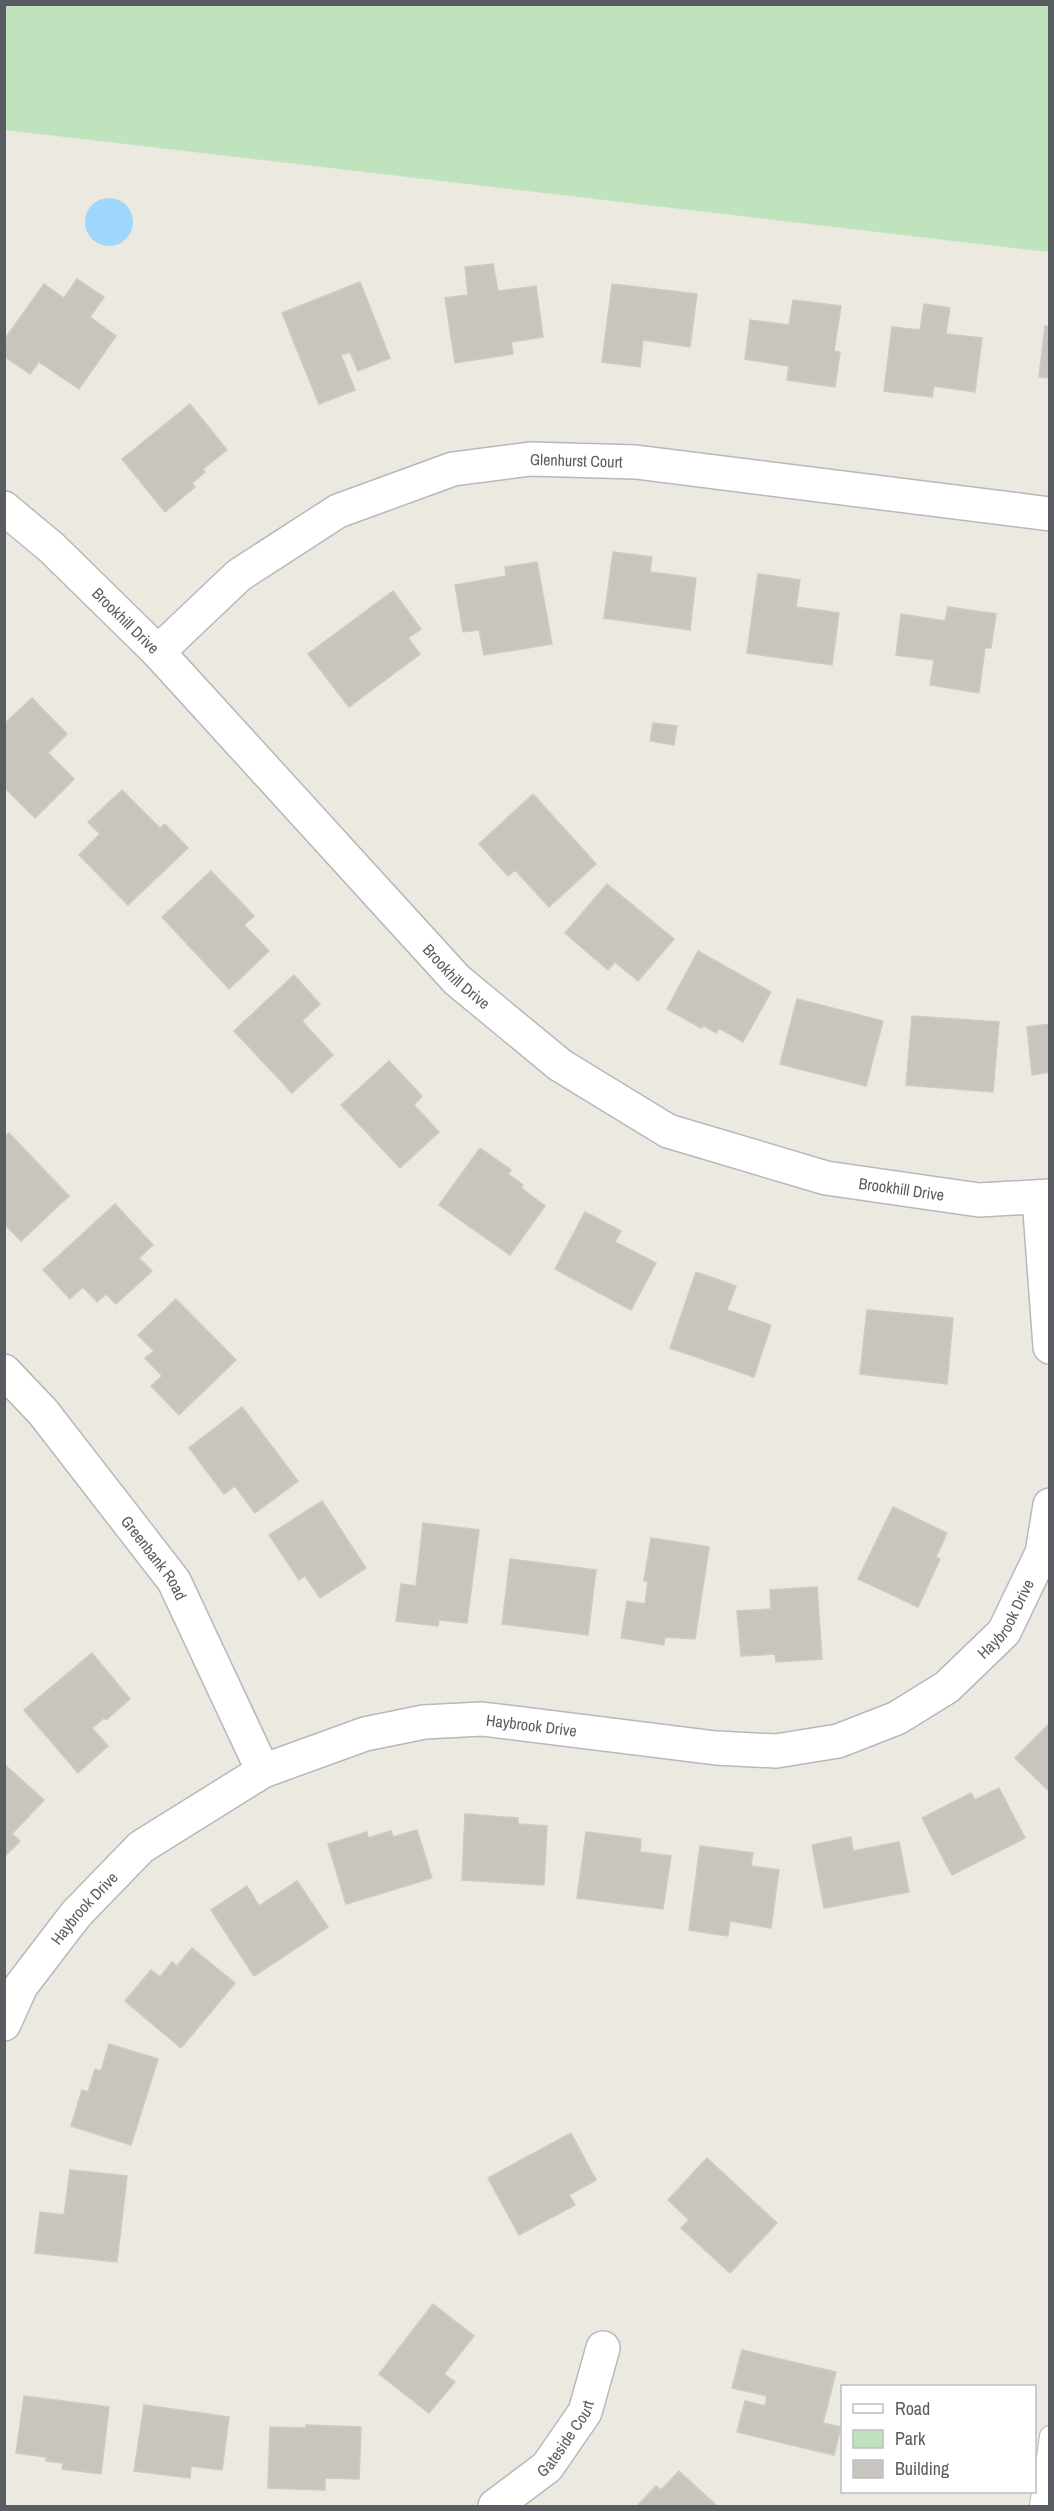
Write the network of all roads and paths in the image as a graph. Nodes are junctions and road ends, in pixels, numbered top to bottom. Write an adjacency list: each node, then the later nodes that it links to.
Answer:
1 (4, 508): 3 (street, Brookhill Drive)
2 (1050, 514): 3 (street, Glenhurst Court)
3 (158, 652): 4 (street, Brookhill Drive)
4 (1044, 1196): 5 (street)
5 (1050, 1347)
6 (4, 1371): 8 (street, Greenbank Road)
7 (1050, 1504): 8 (street, Haybrook Drive)
8 (263, 1771): 9 (street, Haybrook Drive)
9 (4, 2024)
10 (603, 2348): 12 (street, Gateside Court)
11 (1050, 2436): 13 (lane)
12 (495, 2506)
13 (1040, 2506)

